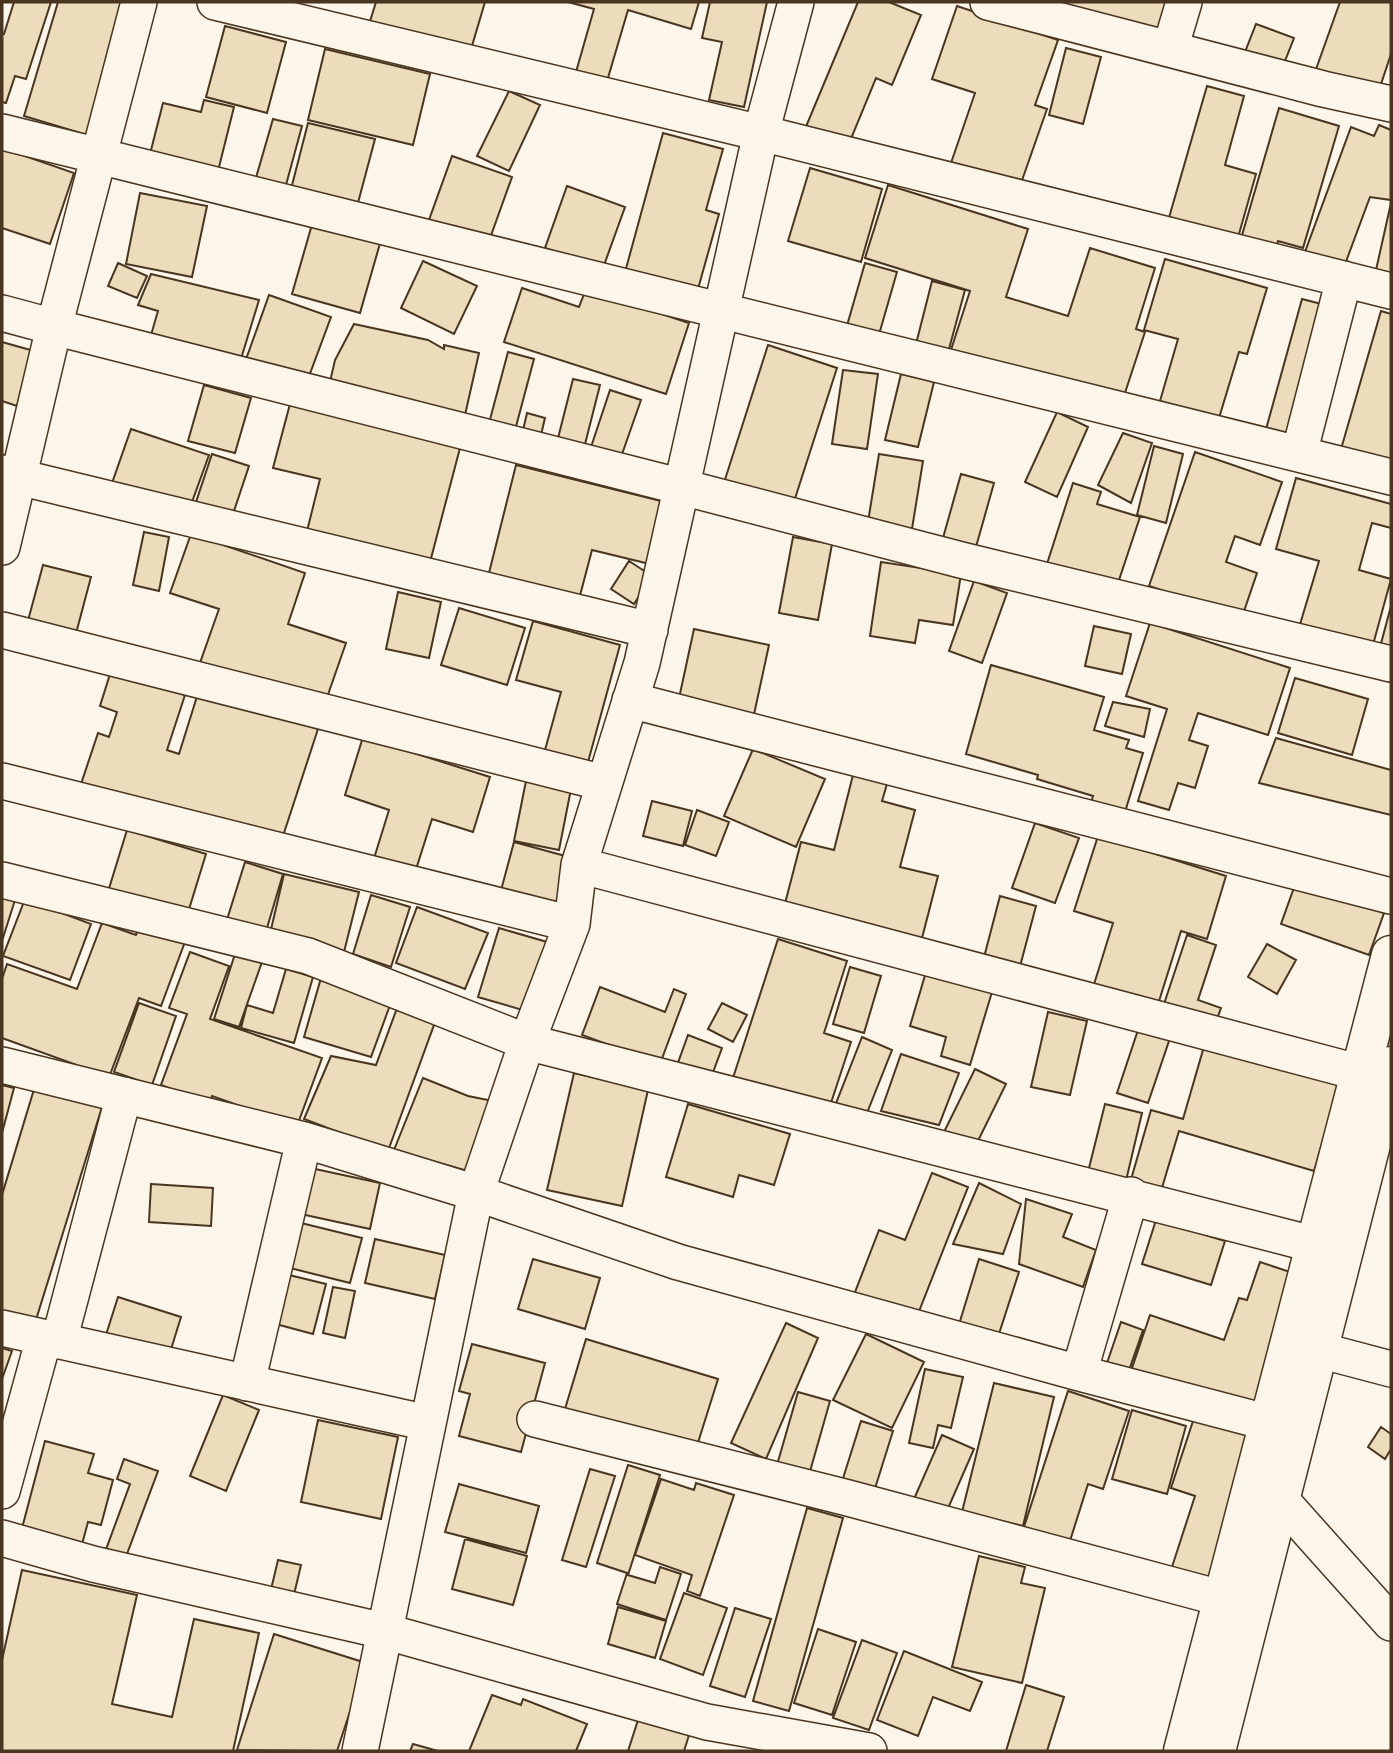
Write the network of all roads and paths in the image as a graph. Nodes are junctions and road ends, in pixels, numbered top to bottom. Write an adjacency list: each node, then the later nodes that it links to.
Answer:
1 (139, 2): 10 (street)
2 (215, 2): 9 (street)
3 (796, 2): 9 (street)
4 (988, 2): 6 (street)
5 (1184, 2): 6 (street)
6 (1170, 49): 7 (street)
7 (1391, 104)
8 (2, 132): 10 (street)
9 (761, 133): 11 (street); 13 (street)
10 (98, 156): 13 (street); 15 (street)
11 (1344, 279): 12 (street); 16 (street)
12 (1391, 291)
13 (722, 311): 16 (street); 19 (street)
14 (2, 313): 15 (street)
15 (54, 327): 17 (street); 19 (street)
16 (1299, 454): 18 (street)
17 (10, 475): 20 (street); 22 (street)
18 (1391, 477)
19 (682, 486): 22 (street); 23 (street)
20 (2, 547)
21 (2, 630): 26 (street)
22 (650, 630): 24 (street)
23 (1391, 664)
24 (631, 700): 26 (street); 29 (street)
25 (2, 780): 30 (street)
26 (604, 783): 27 (street)
27 (579, 865): 30 (street); 34 (street)
28 (2, 880): 32 (street)
29 (1391, 896)
30 (572, 924): 32 (street)
31 (1391, 955): 34 (main road)
32 (527, 1042): 37 (street); 38 (street)
33 (2, 1065): 35 (street)
34 (1376, 1070): 39 (main road); 42 (main road)
35 (124, 1095): 36 (street); 41 (street)
36 (304, 1140): 37 (street); 45 (street)
37 (476, 1193): 44 (street); 47 (street)
38 (1130, 1195): 39 (street); 44 (street)
39 (1316, 1245): 48 (main road)
40 (2, 1328): 41 (street)
41 (52, 1339): 45 (street); 49 (street)
42 (1319, 1350): 43 (street); 50 (main road)
43 (1391, 1369)
44 (1079, 1373): 48 (street)
45 (247, 1383): 47 (street)
46 (535, 1419): 52 (street)
47 (428, 1423): 54 (street)
48 (1270, 1423): 52 (main road)
49 (2, 1491)
50 (1281, 1500): 53 (street); 59 (main road)
51 (2, 1538): 54 (street)
52 (1224, 1599): 58 (main road)
53 (1391, 1623)
54 (384, 1632): 55 (street); 56 (street)
55 (702, 1737): 57 (street)
56 (360, 1751)
57 (869, 1751)
58 (1183, 1751)
59 (1216, 1751)

